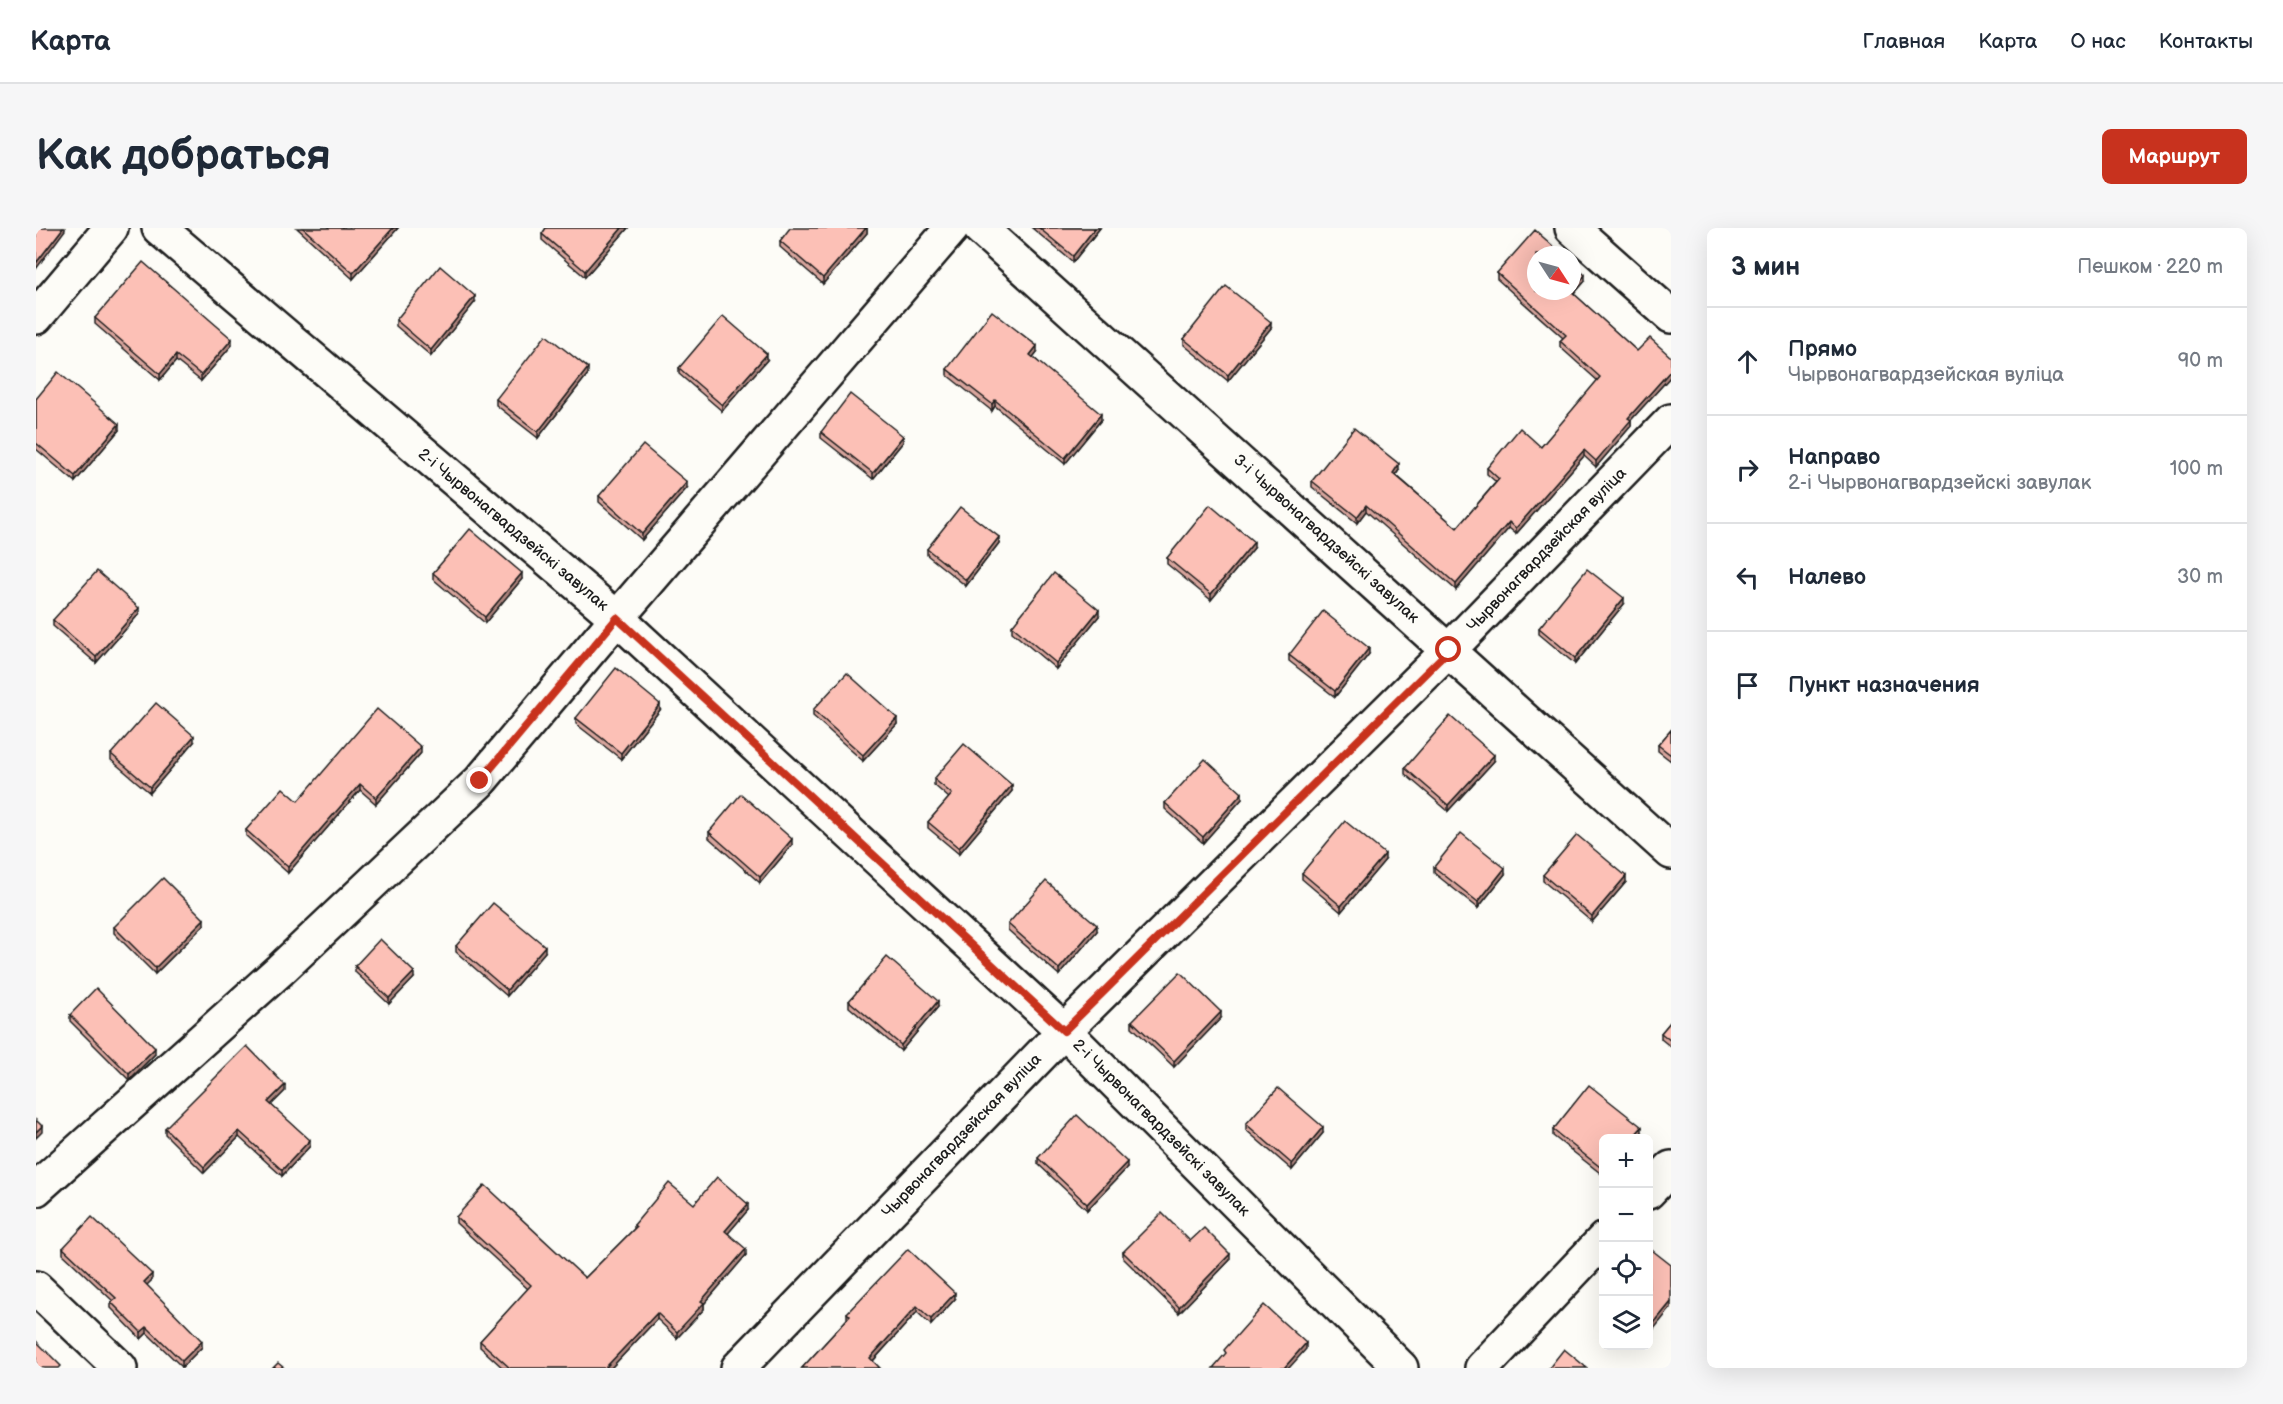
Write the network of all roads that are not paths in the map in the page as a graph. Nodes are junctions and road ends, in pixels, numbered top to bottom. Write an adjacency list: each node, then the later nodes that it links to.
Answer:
1 (111, 228): 7 (street)
2 (159, 228): 9 (street, 2-і Чырвонагвардзейскі завулак)
3 (952, 228): 9 (street)
4 (980, 228): 10 (street, 3-і Чырвонагвардзейскі завулак)
5 (1572, 228): 6 (street)
6 (1671, 316)
7 (36, 317)
8 (1671, 421): 10 (street, Чырвонагвардзейская вуліца)
9 (617, 618): 12 (street, 2-і Чырвонагвардзейскі завулак); 15 (street)
10 (1449, 650): 11 (street, 3-і Чырвонагвардзейскі завулак); 12 (street, Чырвонагвардзейская вуліца)
11 (1671, 852)
12 (1064, 1031): 18 (street, 2-і Чырвонагвардзейскі завулак); 20 (street, Чырвонагвардзейская вуліца)
13 (1671, 1168): 14 (street)
14 (1652, 1188)
15 (36, 1189)
16 (1601, 1242): 21 (street)
17 (36, 1288): 19 (street)
18 (1385, 1362)
19 (120, 1368)
20 (738, 1368)
21 (1482, 1368)

